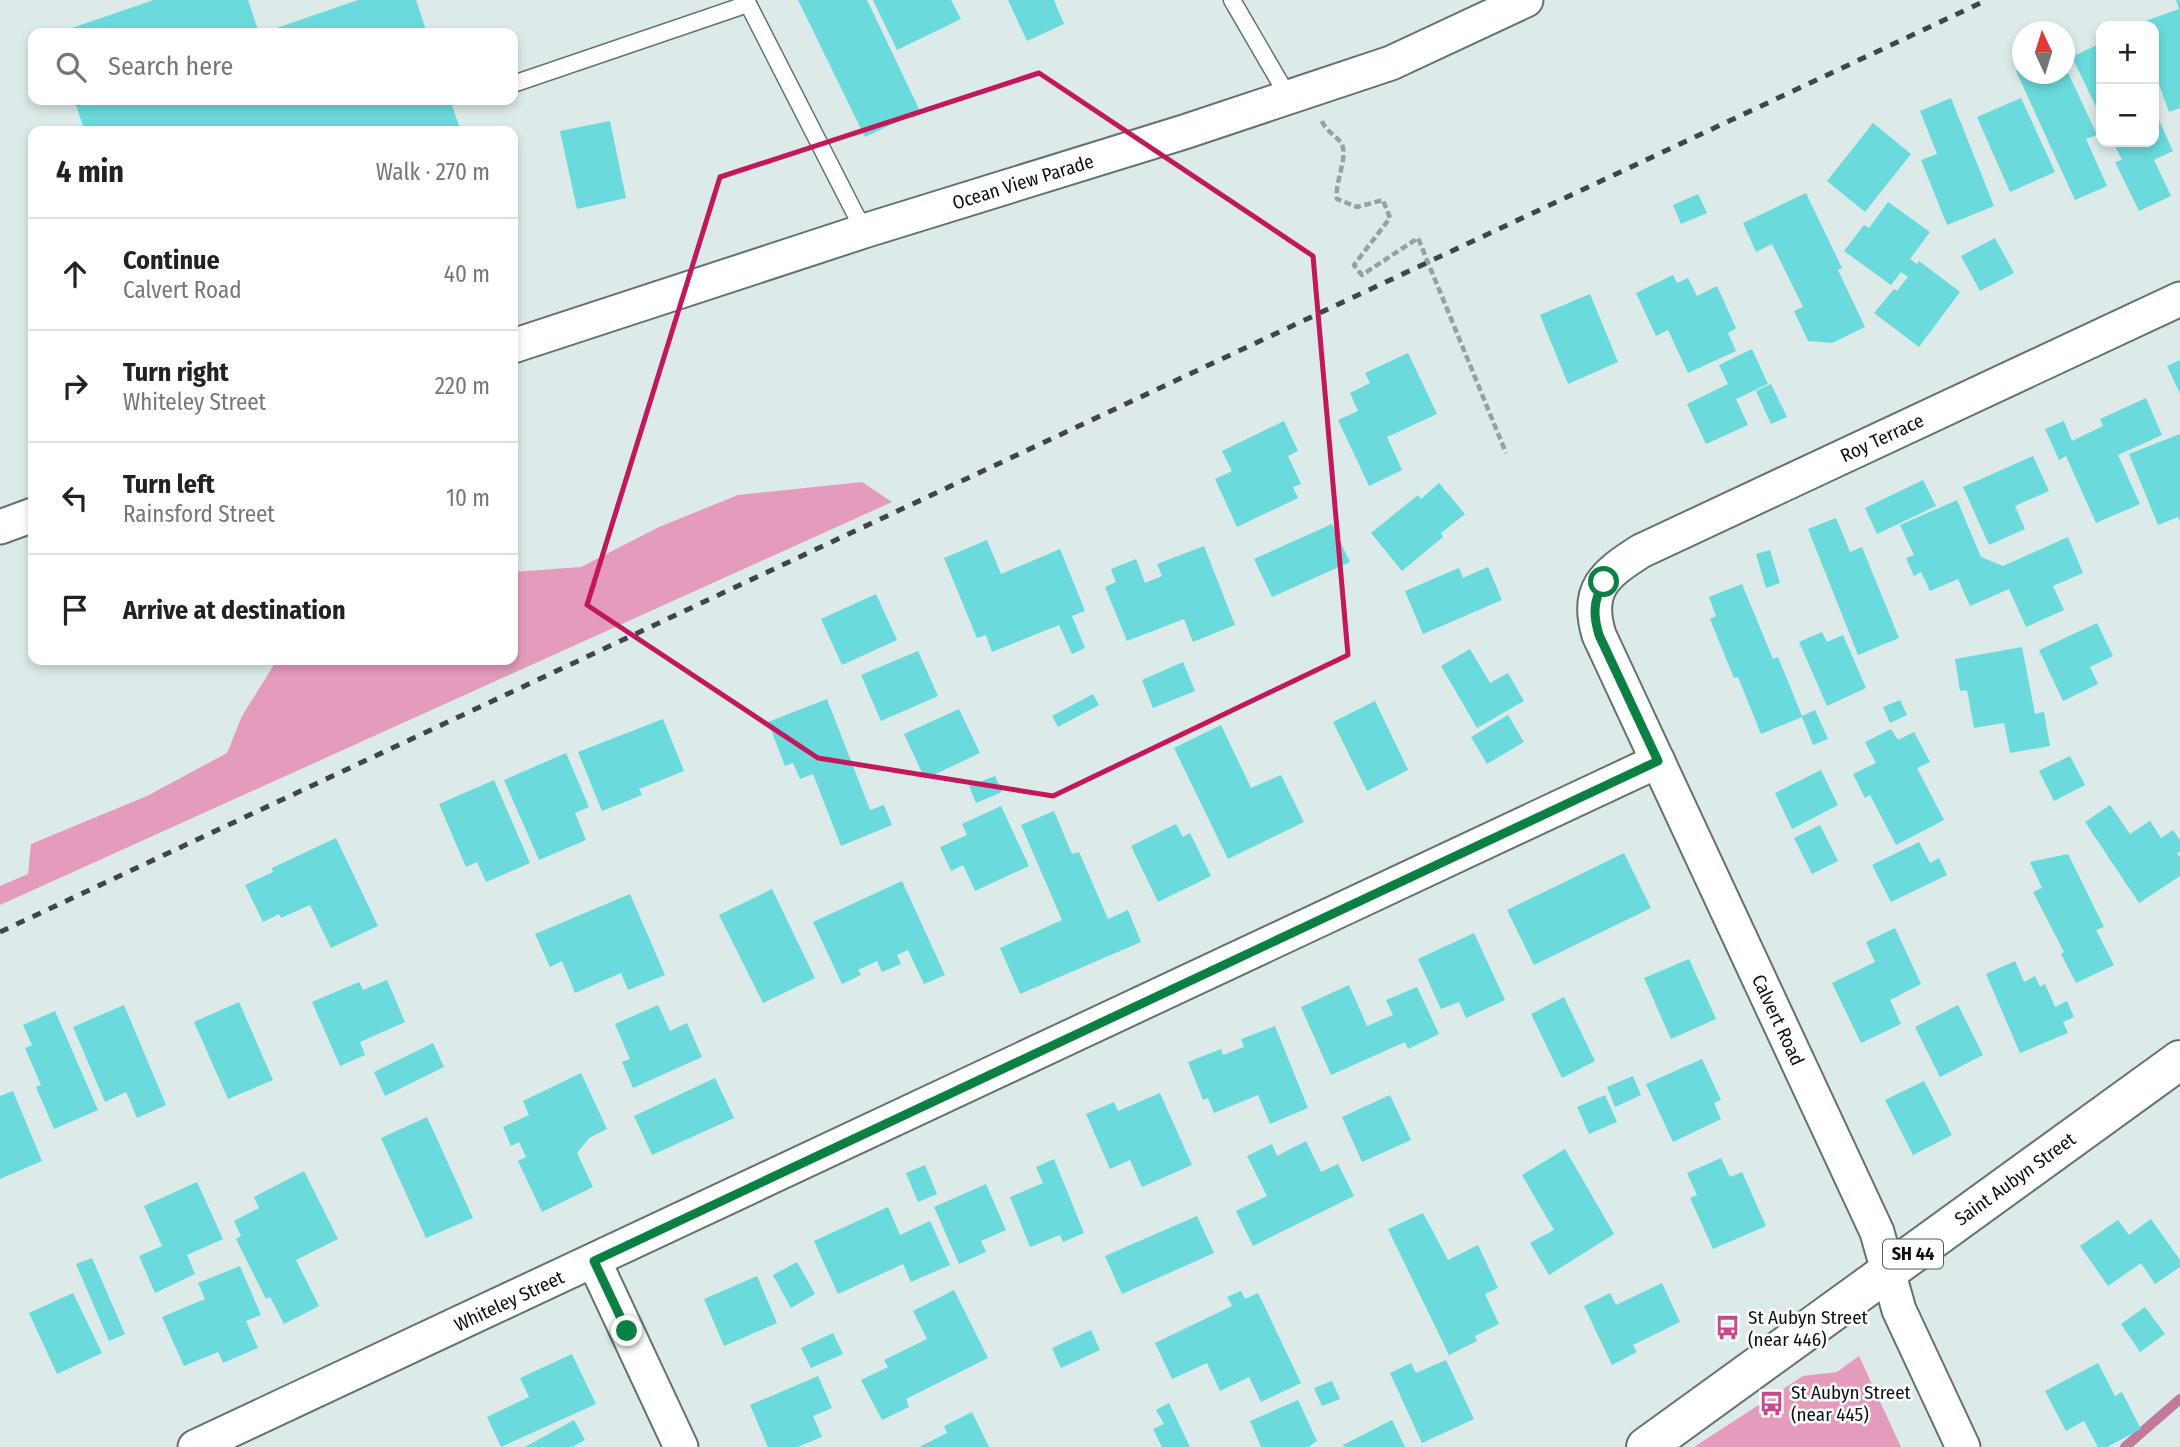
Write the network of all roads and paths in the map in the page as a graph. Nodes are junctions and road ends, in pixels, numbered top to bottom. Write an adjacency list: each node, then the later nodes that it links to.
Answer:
1 (1232, 0): 5 (lane)
2 (1526, 0): 5 (street, Ocean View Parade)
3 (747, 2): 4 (lane); 6 (lane)
4 (518, 82)
5 (1301, 94): 6 (street, Ocean View Parade); 9 (path)
6 (864, 231): 8 (street, Ocean View Parade)
7 (2180, 299): 12 (street, Roy Terrace)
8 (518, 344)
9 (1506, 453)
10 (28, 517): 11 (street)
11 (0, 527)
12 (1597, 594): 13 (street, Calvert Road)
13 (1658, 761): 15 (street, Whiteley Street); 16 (street, Calvert Road)
14 (2180, 1060): 16 (highway, Saint Aubyn Street / SH 44)
15 (594, 1261): 17 (street, Whiteley Street); 18 (street)
16 (1889, 1273): 19 (highway, Saint Aubyn Street / SH 44); 20 (street, Calvert Road)
17 (195, 1447)
18 (681, 1447)
19 (1646, 1447)
20 (1963, 1447)

